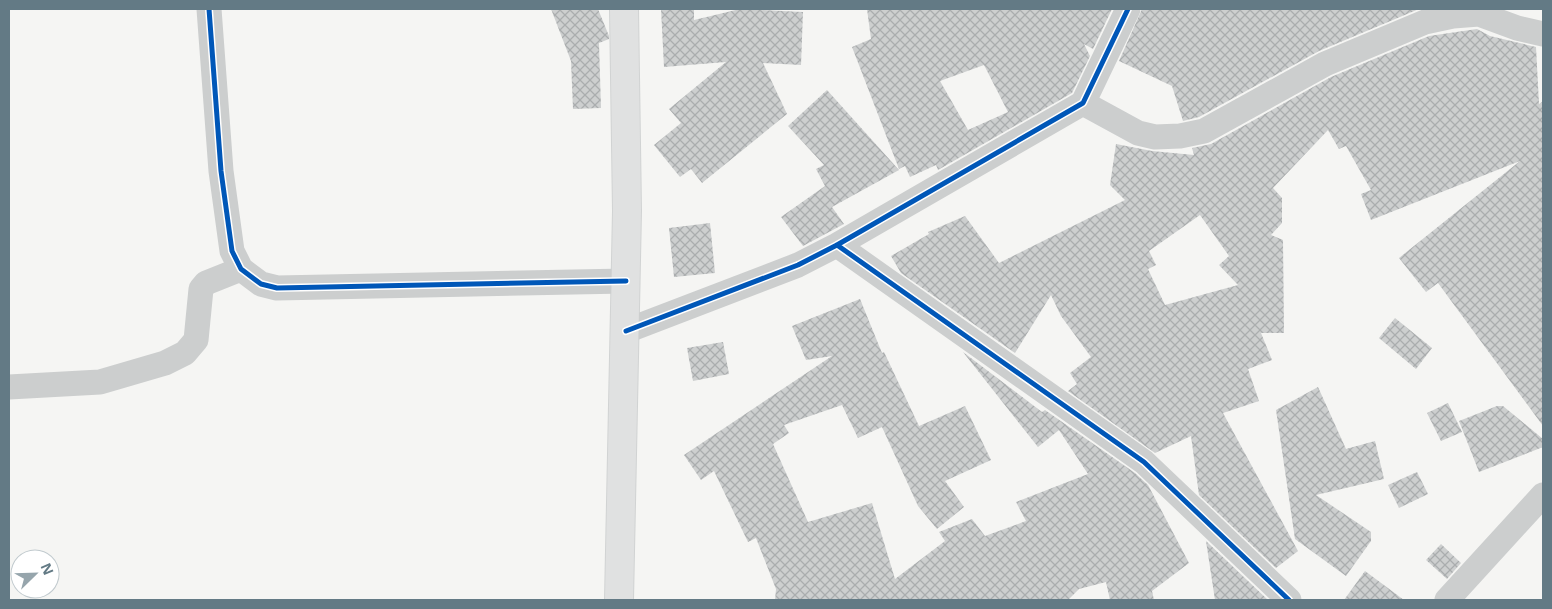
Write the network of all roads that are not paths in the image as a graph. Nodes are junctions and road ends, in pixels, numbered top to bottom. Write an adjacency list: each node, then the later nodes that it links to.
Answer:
1 (209, 9): 7 (street)
2 (624, 9): 8 (main road)
3 (1128, 9): 5 (street)
4 (1543, 34): 5 (street)
5 (1083, 103): 6 (street)
6 (837, 245): 9 (street); 13 (street)
7 (241, 269): 8 (street); 10 (street)
8 (626, 281): 9 (main road)
9 (626, 331): 12 (main road)
10 (9, 387)
11 (1543, 495): 14 (street)
12 (619, 600)
13 (1290, 600)
14 (1447, 600)

